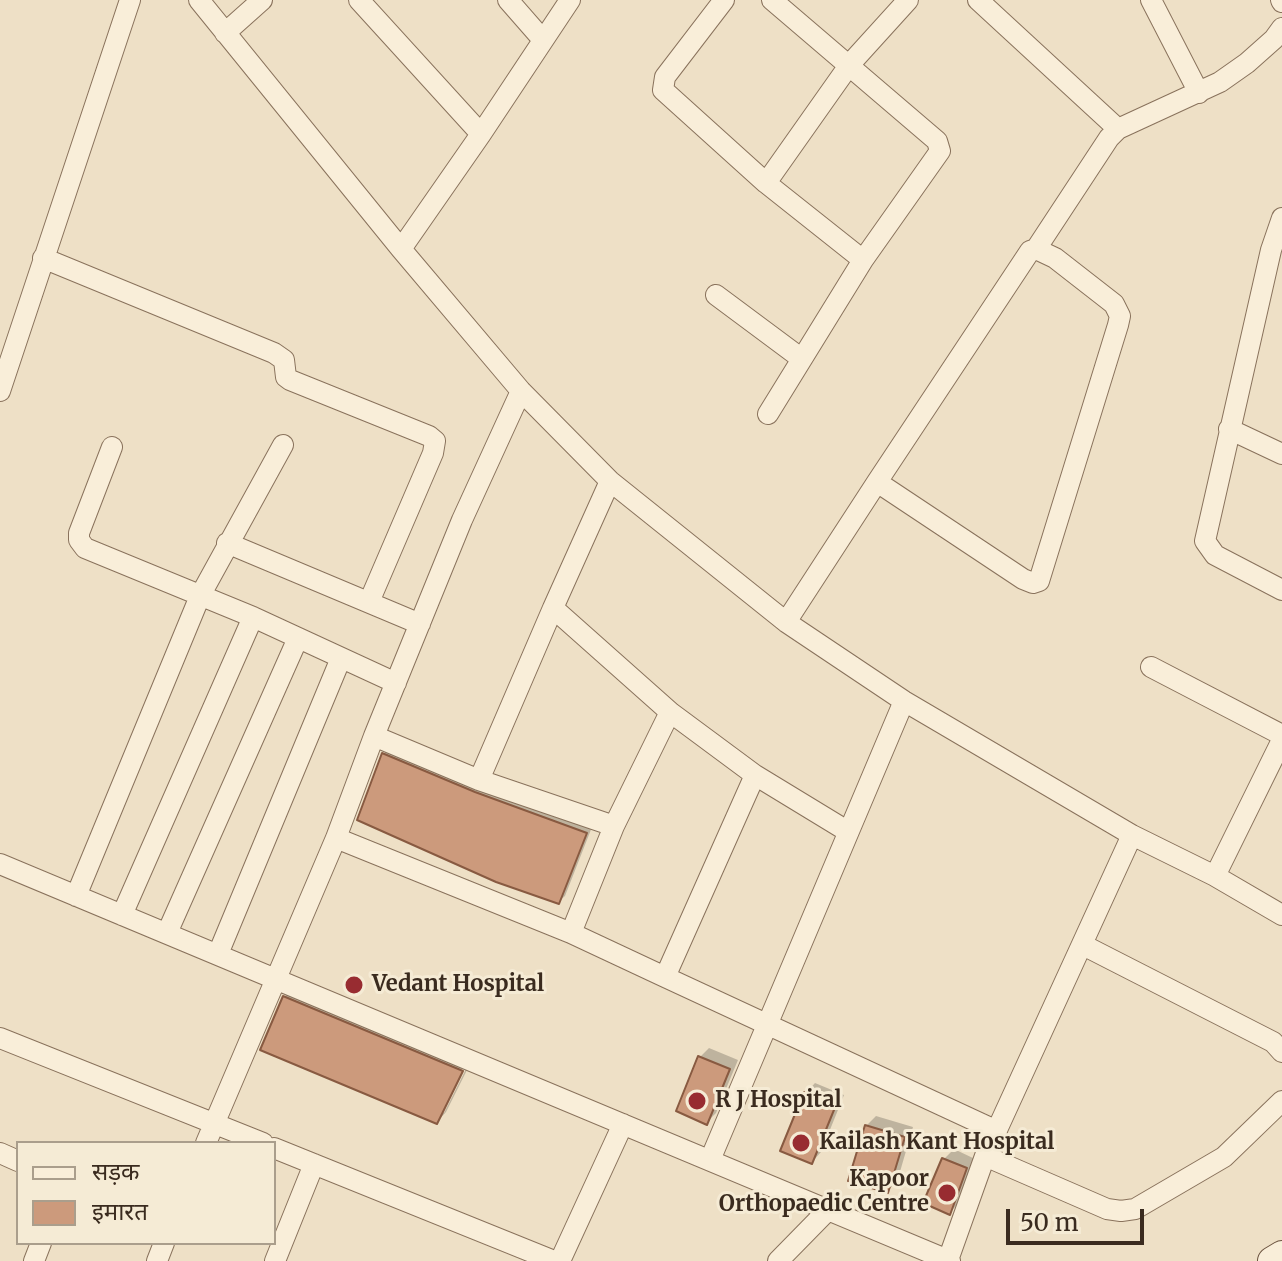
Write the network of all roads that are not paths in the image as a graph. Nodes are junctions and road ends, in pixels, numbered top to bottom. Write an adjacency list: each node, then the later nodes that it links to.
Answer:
1 (130, 0): 24 (street)
2 (199, 0): 13 (street)
3 (262, 0): 13 (street)
4 (359, 0): 18 (street)
5 (508, 0): 14 (street)
6 (570, 0): 14 (street)
7 (724, 0): 19 (street)
8 (772, 0): 15 (street)
9 (908, 0): 15 (street)
10 (978, 0): 17 (street)
11 (1151, 0): 16 (street)
12 (1282, 28): 16 (street)
13 (225, 33): 21 (street)
14 (543, 40): 18 (street)
15 (850, 64): 19 (street); 25 (street)
16 (1199, 93): 17 (street)
17 (1118, 129): 22 (street)
18 (481, 134): 21 (street)
19 (766, 183): 25 (street)
20 (1282, 218): 23 (street)
21 (401, 249): 29 (street)
22 (1036, 249): 36 (street); 36 (street)
23 (1277, 252): 31 (street)
24 (43, 258): 28 (street); 40 (street)
25 (863, 260): 27 (street)
26 (716, 295): 27 (street)
27 (802, 359): 30 (street)
28 (0, 391)
29 (521, 391): 35 (street); 44 (street)
30 (768, 414)
31 (1229, 429): 34 (street); 38 (street)
32 (283, 445): 37 (street)
33 (112, 447): 39 (street)
34 (1282, 454)
35 (610, 481): 41 (street); 43 (street)
36 (877, 482): 43 (street)
37 (227, 543): 39 (street); 40 (street)
38 (1282, 590)
39 (200, 596): 42 (street); 61 (street)
40 (369, 602): 44 (street)
41 (553, 608): 50 (street); 54 (street)
42 (253, 617): 45 (street); 62 (street)
43 (786, 622): 49 (street)
44 (420, 624): 48 (street)
45 (298, 638): 46 (street); 64 (street)
46 (341, 658): 48 (street); 67 (street)
47 (1151, 667): 52 (street)
48 (396, 683): 51 (street)
49 (904, 701): 56 (street); 57 (street)
50 (670, 712): 53 (street); 55 (street)
51 (374, 736): 54 (street); 58 (street)
52 (1282, 738): 60 (street)
53 (755, 775): 56 (street); 69 (street)
54 (479, 780): 55 (street)
55 (614, 826): 65 (street)
56 (847, 831): 70 (street)
57 (1132, 835): 60 (street); 66 (street)
58 (336, 838): 65 (street); 68 (street)
59 (0, 864): 61 (street)
60 (1215, 876): 63 (street)
61 (76, 896): 62 (street)
62 (122, 915): 64 (street)
63 (1282, 915)
64 (167, 933): 67 (street)
65 (571, 933): 69 (street)
66 (1083, 945): 72 (street); 76 (street)
67 (218, 954): 68 (street)
68 (275, 977): 74 (street); 75 (street)
69 (665, 977): 70 (street)
70 (766, 1025): 76 (street); 81 (street)
71 (0, 1038): 74 (street)
72 (1282, 1052)
73 (1282, 1101): 80 (street)
74 (214, 1124): 77 (street); 78 (street)
75 (623, 1124): 81 (street); 87 (street)
76 (997, 1131): 80 (street)
77 (207, 1141)
78 (258, 1141)
79 (276, 1149): 82 (street)
80 (985, 1156): 89 (street)
81 (710, 1160): 83 (street)
82 (314, 1164): 85 (street); 86 (street)
83 (828, 1210): 88 (street); 89 (street)
84 (1282, 1255): 90 (main road)
85 (275, 1261)
86 (554, 1261)
87 (560, 1261)
88 (778, 1261)
89 (949, 1261)
90 (1272, 1261)

